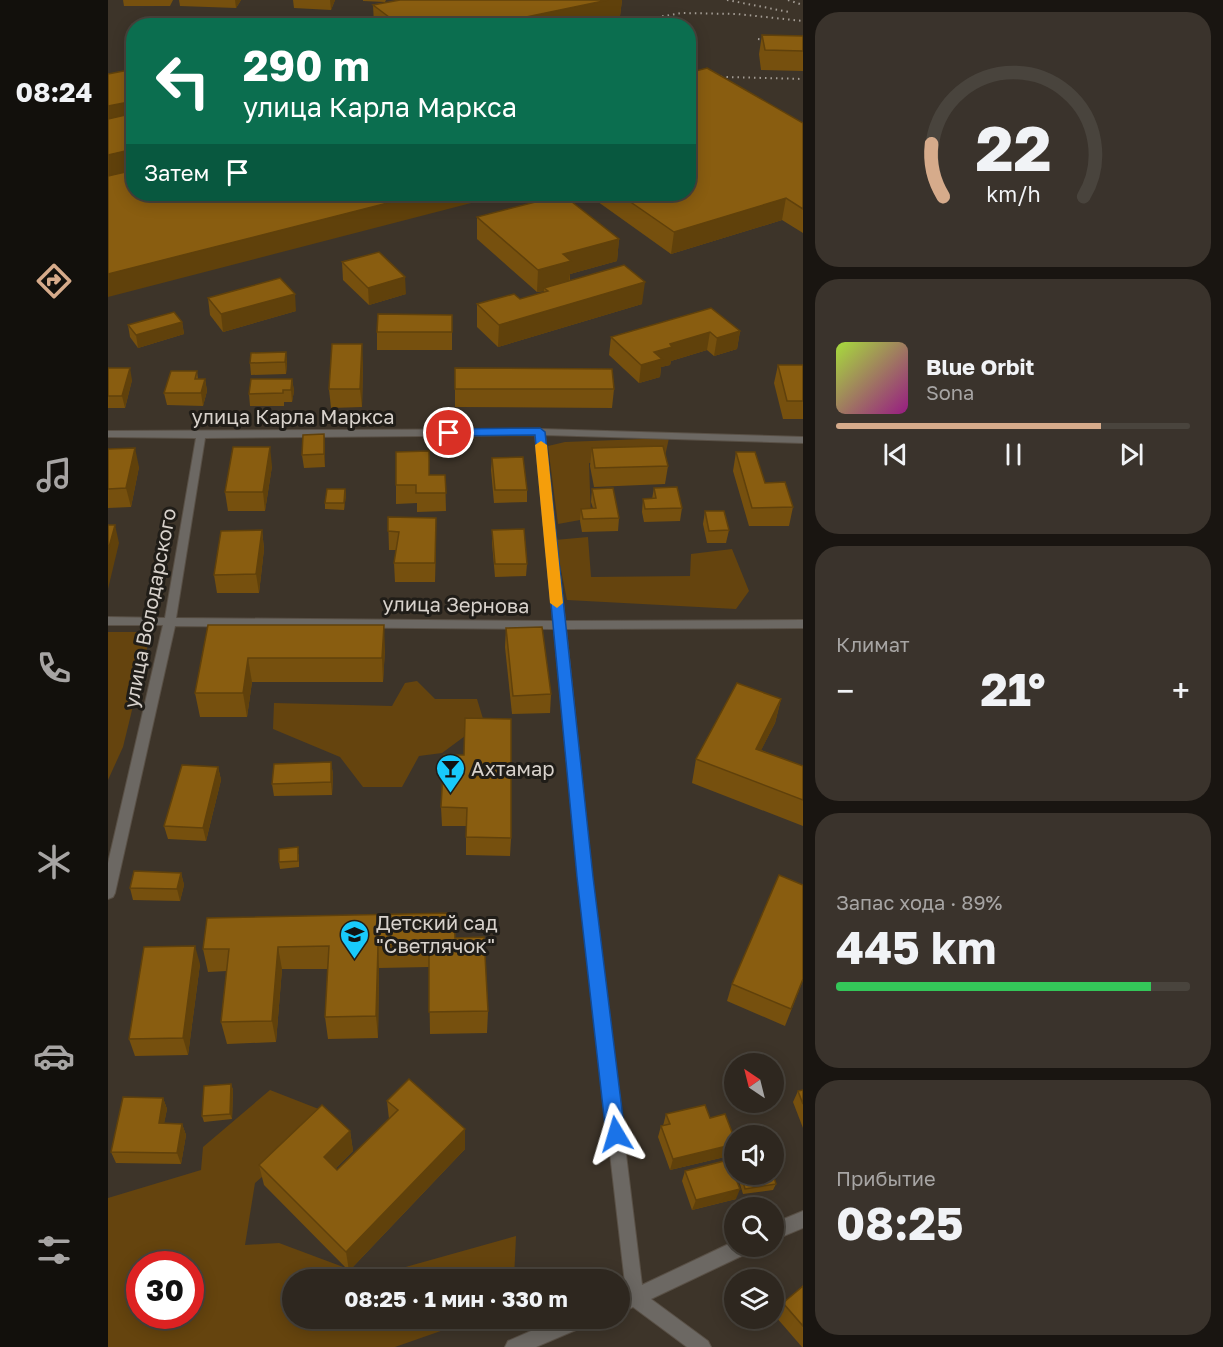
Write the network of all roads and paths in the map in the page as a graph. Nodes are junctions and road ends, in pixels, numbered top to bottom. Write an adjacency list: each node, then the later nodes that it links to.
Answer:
1 (540, 432): 3 (street, улица Карла Маркса); 4 (street, улица Карла Маркса); 8 (street)
2 (108, 434): 3 (street, улица Карла Маркса)
3 (201, 435): 5 (street, улица Володарского)
4 (803, 440)
5 (170, 620): 6 (street, улица Зернова); 8 (street, улица Зернова); 9 (street, улица Володарского)
6 (108, 621)
7 (803, 624): 8 (street, улица Зернова)
8 (559, 625): 13 (street)
9 (108, 893)
10 (803, 1219): 11 (street)
11 (784, 1228)
12 (724, 1255): 14 (street)
13 (624, 1269)
14 (630, 1300)
15 (630, 1303): 18 (street)
16 (557, 1329): 17 (street)
17 (514, 1347)
18 (702, 1347)

